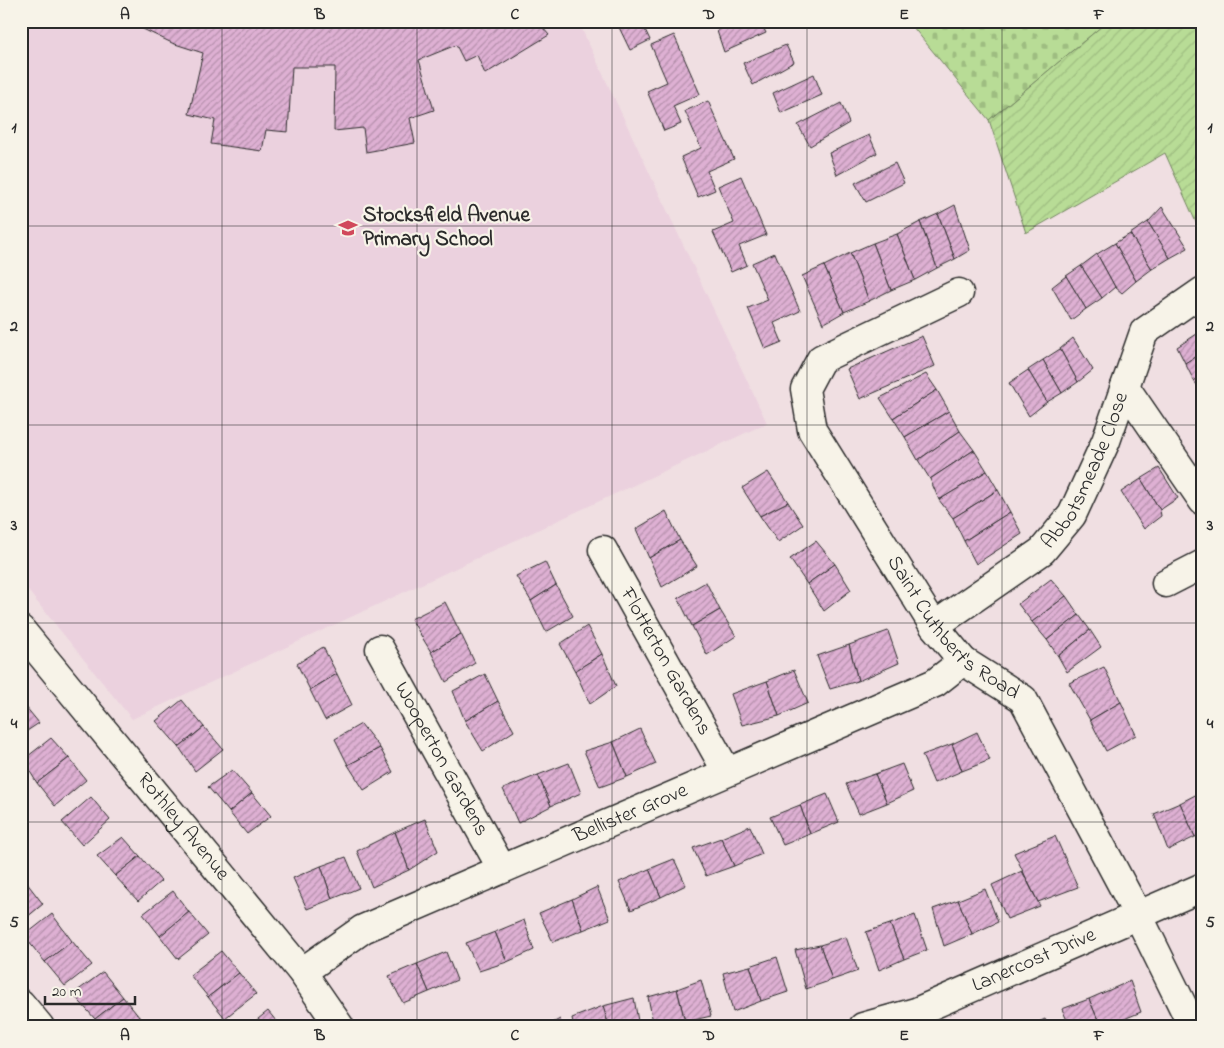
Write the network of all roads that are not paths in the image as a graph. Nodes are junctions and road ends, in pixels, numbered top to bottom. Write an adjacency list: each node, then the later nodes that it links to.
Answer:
1 (1203, 291): 3 (street, Abbotsmeade Close)
2 (959, 293): 8 (street, Saint Cuthbert's Road)
3 (1126, 387): 4 (street); 8 (street, Abbotsmeade Close)
4 (1203, 501)
5 (603, 550): 12 (street, Flotterton Gardens)
6 (1203, 564): 7 (street)
7 (1166, 583)
8 (934, 626): 11 (street, Saint Cuthbert's Road)
9 (21, 630): 16 (street, Rothley Avenue)
10 (380, 649): 13 (street, Wooperton Gardens)
11 (963, 661): 12 (street, Bellister Grove); 15 (street, Saint Cuthbert's Road)
12 (728, 772): 13 (street, Bellister Grove)
13 (502, 869): 16 (street, Bellister Grove)
14 (1203, 887): 15 (street, Lanercost Drive)
15 (1138, 914): 20 (street, Lanercost Drive); 21 (street, Saint Cuthbert's Road)
16 (302, 972): 19 (street, Rothley Avenue)
17 (21, 1004): 18 (street)
18 (40, 1027)
19 (340, 1027)
20 (863, 1027)
21 (1193, 1027)

